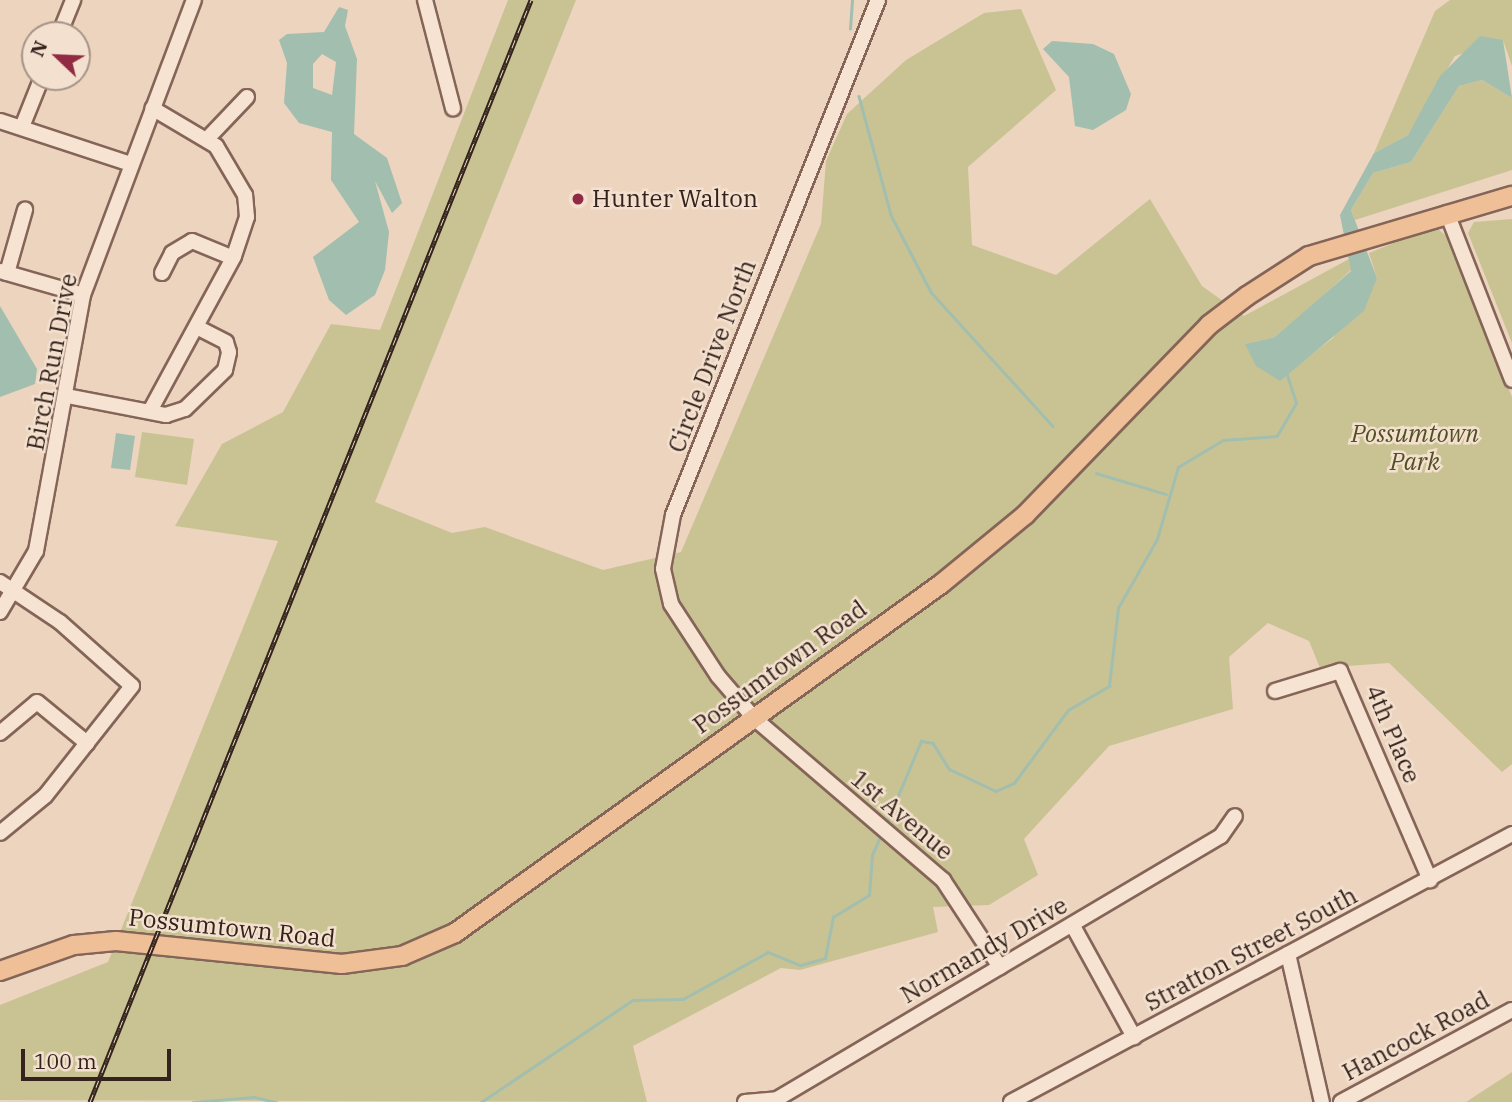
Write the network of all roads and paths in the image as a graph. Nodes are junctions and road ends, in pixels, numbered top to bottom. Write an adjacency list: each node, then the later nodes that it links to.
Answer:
1 (73, 0): 5 (street)
2 (194, 0): 8 (street, Birch Run Drive)
3 (878, 0): 29 (street, Circle Drive North)
4 (429, 1): 9 (street)
5 (65, 21)
6 (36, 91): 11 (street)
7 (247, 97): 12 (street)
8 (152, 108): 12 (street); 13 (street, Birch Run Drive)
9 (453, 108)
10 (0, 121): 11 (street)
11 (22, 127): 13 (street)
12 (207, 139): 17 (street)
13 (131, 164): 20 (street, Birch Run Drive)
14 (1512, 196): 16 (main road, Possumtown Road)
15 (25, 210): 18 (street)
16 (1447, 213): 22 (street); 29 (main road, Possumtown Road)
17 (233, 258): 19 (street); 21 (street)
18 (4, 272): 20 (street)
19 (162, 273)
20 (83, 295): 23 (street, Birch Run Drive)
21 (197, 327): 24 (street); 24 (street)
22 (1512, 380)
23 (67, 396): 24 (street); 26 (street, Birch Run Drive)
24 (150, 411)
25 (0, 582): 26 (street)
26 (15, 591): 27 (street, Birch Run Drive); 31 (street)
27 (0, 612)
28 (1275, 691): 35 (street, 4th Place)
29 (752, 716): 38 (street, 1st Avenue); 39 (main road, Possumtown Road)
30 (0, 733): 31 (street)
31 (86, 743): 33 (street)
32 (1235, 816): 36 (street, Normandy Drive)
33 (0, 833)
34 (1512, 834): 35 (street, Stratton Street South)
35 (1430, 880): 37 (street, Stratton Street South)
36 (1073, 926): 38 (street, Normandy Drive); 41 (street)
37 (1288, 954): 41 (street, Stratton Street South); 45 (street)
38 (1000, 967): 42 (street, Normandy Drive)
39 (0, 971)
40 (1512, 1010): 46 (street, Hancock Road)
41 (1134, 1037): 44 (street, Stratton Street South)
42 (777, 1101): 43 (street, Normandy Drive)
43 (745, 1102)
44 (1011, 1102)
45 (1322, 1102)
46 (1341, 1102)

